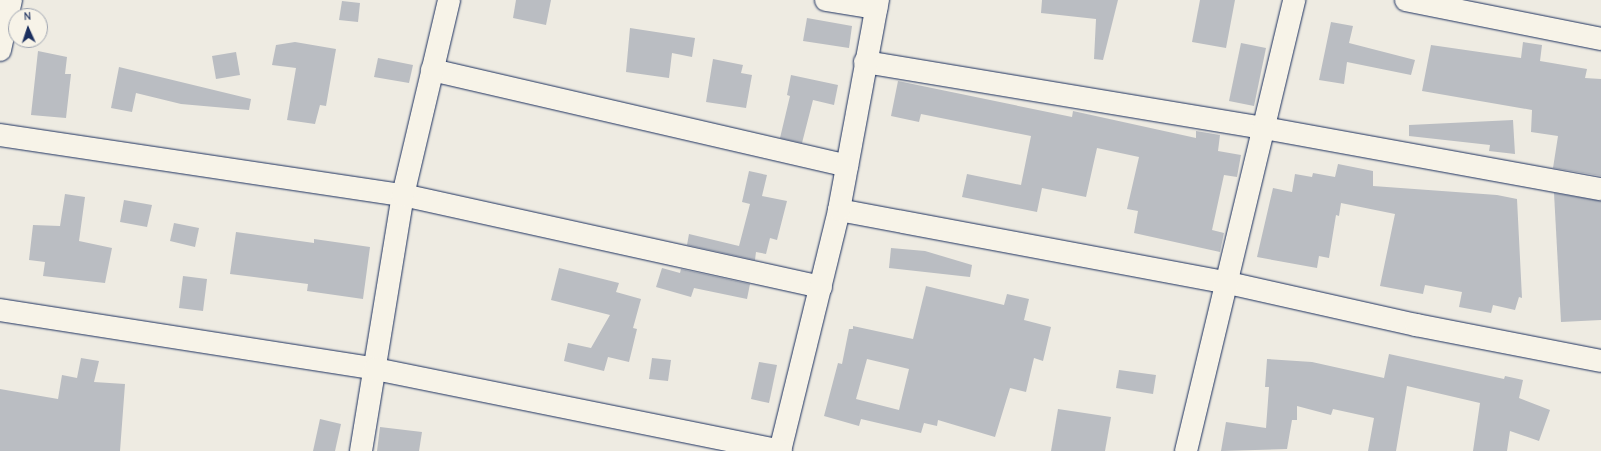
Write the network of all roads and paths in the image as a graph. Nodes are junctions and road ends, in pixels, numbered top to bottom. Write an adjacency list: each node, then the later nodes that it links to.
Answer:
1 (449, 0): 10 (street)
2 (826, 0): 5 (street)
3 (1294, 0): 11 (street)
4 (1406, 0): 7 (street)
5 (877, 4): 9 (street)
6 (6, 13): 8 (street)
7 (1601, 38)
8 (0, 50)
9 (865, 62): 11 (street); 13 (street)
10 (432, 70): 13 (street); 15 (street)
11 (1264, 128): 14 (street); 17 (street)
12 (0, 135): 15 (street)
13 (847, 166): 16 (street)
14 (1601, 189)
15 (403, 195): 18 (street); 21 (street)
16 (839, 210): 17 (street); 18 (street)
17 (1228, 283): 20 (street); 24 (street)
18 (821, 288): 23 (street)
19 (0, 310): 21 (street)
20 (1601, 362)
21 (375, 369): 22 (street); 23 (street)
22 (360, 451)
23 (781, 451)
24 (1186, 451)

